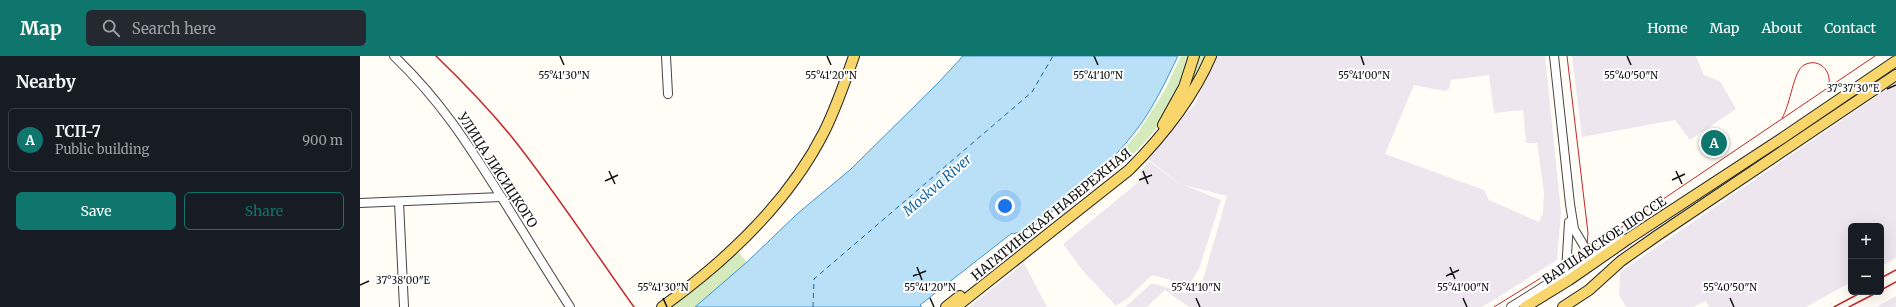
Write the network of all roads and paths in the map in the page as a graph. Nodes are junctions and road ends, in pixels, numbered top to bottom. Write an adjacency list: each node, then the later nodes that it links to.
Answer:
1 (394, 56): 10 (street, УЛИЦА ЛИСИЦКОГО)
2 (666, 56): 9 (street)
3 (854, 56): 19 (main road)
4 (1194, 56): 20 (main road, НАГАТИНСКАЯ НАБЕРЕЖНАЯ)
5 (1211, 56): 21 (main road, НАГАТИНСКАЯ НАБЕРЕЖНАЯ)
6 (1554, 56): 13 (street)
7 (1896, 61): 14 (main road, ВАРШАВСКОЕ ШОССЕ)
8 (1896, 76): 24 (main road, ВАРШАВСКОЕ ШОССЕ)
9 (668, 94)
10 (501, 197): 11 (street); 18 (street, УЛИЦА ЛИСИЦКОГО)
11 (399, 202): 12 (street); 17 (street)
12 (360, 203)
13 (1571, 208): 15 (street); 16 (street)
14 (1628, 239): 15 (street); 16 (main road, ВАРШАВСКОЕ ШОССЕ)
15 (1596, 254): 16 (street)
16 (1568, 276): 22 (street); 23 (main road, ВАРШАВСКОЕ ШОССЕ)
17 (404, 307)
18 (570, 307)
19 (662, 307)
20 (946, 307)
21 (956, 307)
22 (1511, 307)
23 (1525, 307)
24 (1563, 307)

